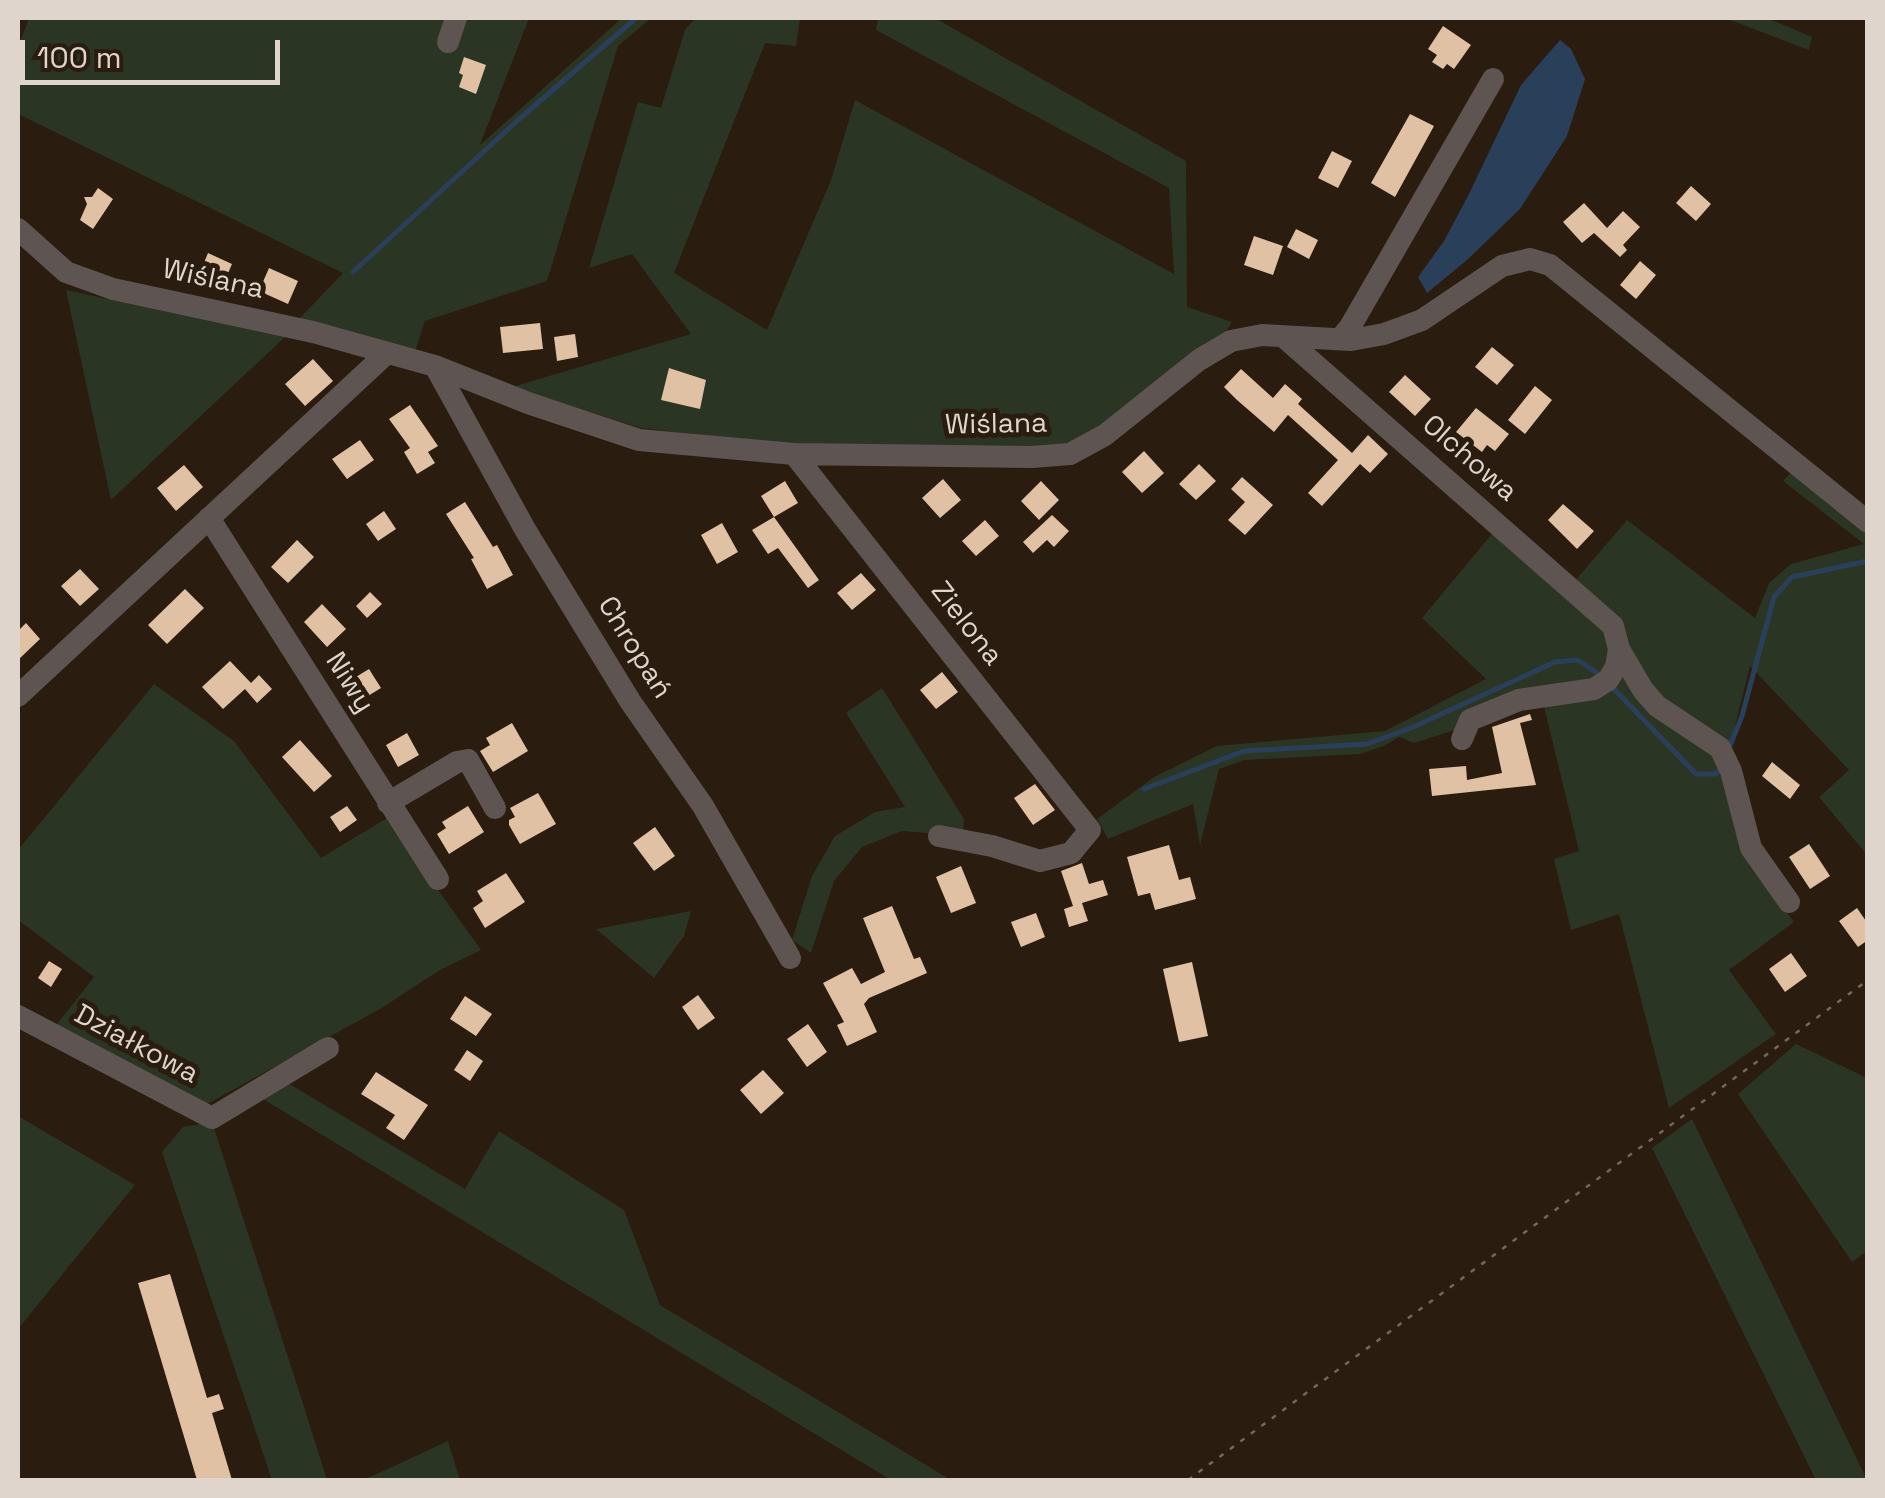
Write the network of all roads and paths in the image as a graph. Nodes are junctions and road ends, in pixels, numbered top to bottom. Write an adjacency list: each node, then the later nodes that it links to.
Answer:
1 (456, 18): 2 (street)
2 (448, 42)
3 (1493, 80): 6 (street)
4 (18, 229): 7 (street, Wiślana)
5 (1285, 338): 6 (street, Wiślana); 9 (street, Wiślana); 12 (street, Olchowa)
6 (1340, 339): 11 (street, Wiślana)
7 (387, 353): 8 (street, Wiślana); 10 (street)
8 (435, 366): 9 (street, Wiślana); 20 (street, Chropań)
9 (794, 454): 17 (street, Zielona)
10 (209, 518): 13 (street); 15 (street, Niwy)
11 (1868, 522)
12 (1616, 638): 14 (street); 19 (street, Olchowa)
13 (18, 696)
14 (1462, 739)
15 (388, 803): 16 (street); 18 (street, Niwy)
16 (494, 808)
17 (939, 836)
18 (438, 879)
19 (1789, 902)
20 (790, 958)
21 (1868, 980): 24 (path)
22 (18, 1016): 23 (street, Działkowa)
23 (328, 1048)
24 (1188, 1480)

